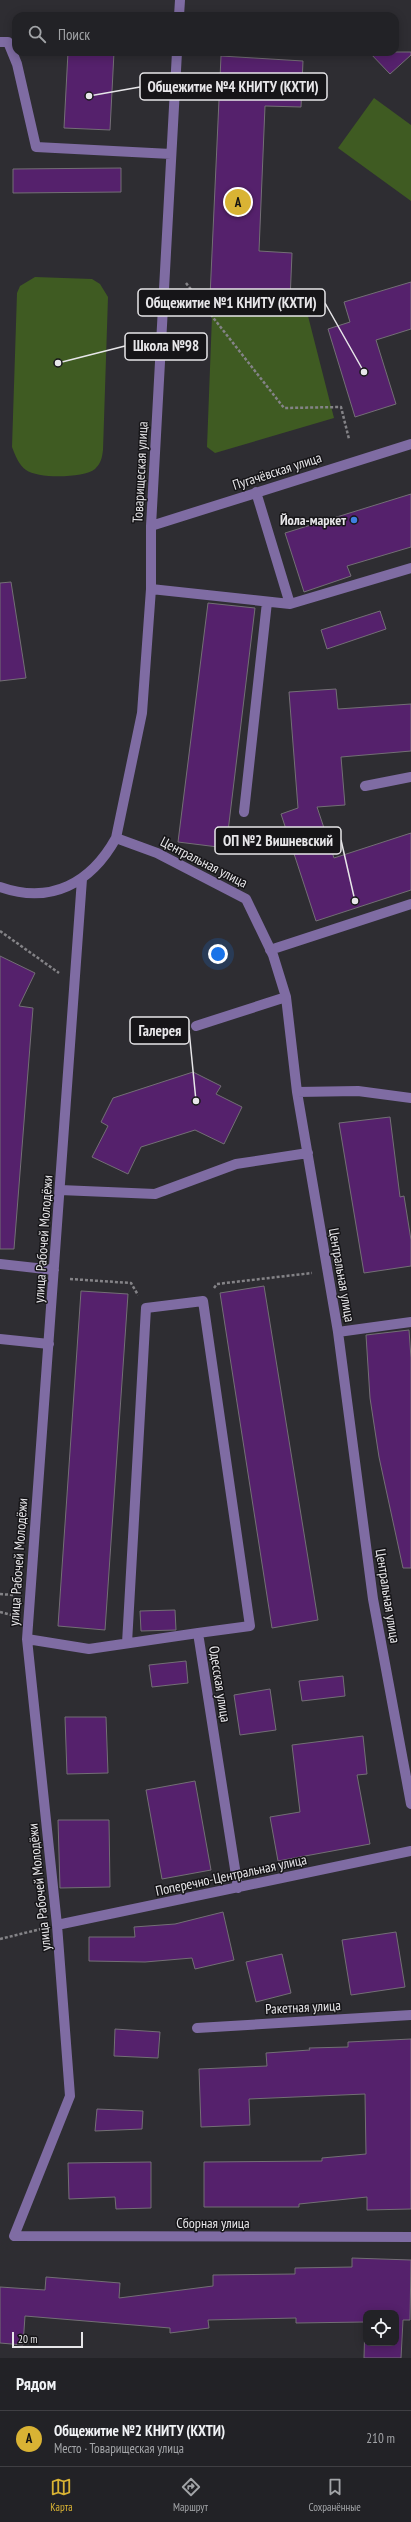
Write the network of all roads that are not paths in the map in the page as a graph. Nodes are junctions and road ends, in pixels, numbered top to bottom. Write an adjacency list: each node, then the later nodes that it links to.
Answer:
1 (180, 0): 2 (street)
2 (179, 12)
3 (0, 42): 4 (street)
4 (12, 52)
5 (14, 56): 7 (street)
6 (177, 56): 7 (street, Товарищеская улица)
7 (171, 154): 10 (street, Товарищеская улица)
8 (411, 444): 9 (street, Пугачёвская улица)
9 (256, 492): 10 (street, Пугачёвская улица); 14 (street)
10 (151, 526): 12 (street, Товарищеская улица)
11 (411, 568): 14 (street)
12 (152, 589): 13 (street); 18 (street, Товарищеская улица)
13 (267, 602): 14 (street); 17 (street)
14 (290, 604)
15 (411, 777): 16 (street)
16 (365, 786)
17 (244, 812)
18 (116, 838): 19 (street, Товарищеская улица); 22 (street, Центральная улица)
19 (82, 879): 20 (street, Товарищеская улица); 28 (street, улица Рабочей Молодёжи)
20 (0, 887)
21 (411, 904): 22 (street)
22 (270, 950): 23 (street, Центральная улица)
23 (286, 997): 24 (street); 25 (street, Центральная улица)
24 (196, 1026)
25 (296, 1092): 26 (street); 27 (street, Центральная улица)
26 (411, 1098)
27 (308, 1153): 28 (street); 32 (street, Центральная улица)
28 (60, 1190): 30 (street, улица Рабочей Молодёжи)
29 (0, 1264): 30 (street)
30 (54, 1274): 34 (street, улица Рабочей Молодёжи)
31 (411, 1322): 32 (street)
32 (338, 1332): 38 (street, Центральная улица)
33 (0, 1339): 34 (street)
34 (49, 1344): 36 (street, улица Рабочей Молодёжи)
35 (198, 1633): 37 (street, Одесская улица); 37 (street); 40 (street, Одесская улица)
36 (27, 1640): 37 (street, Одесская улица); 41 (street, улица Рабочей Молодёжи)
37 (127, 1643)
38 (411, 1804)
39 (411, 1851): 40 (street, Поперечно-Центральная улица)
40 (238, 1888): 41 (street, Поперечно-Центральная улица)
41 (57, 1925): 44 (street, улица Рабочей Молодёжи)
42 (411, 2015): 43 (street, Ракетная улица)
43 (197, 2028)
44 (14, 2236): 45 (street, Сборная улица)
45 (411, 2237)

